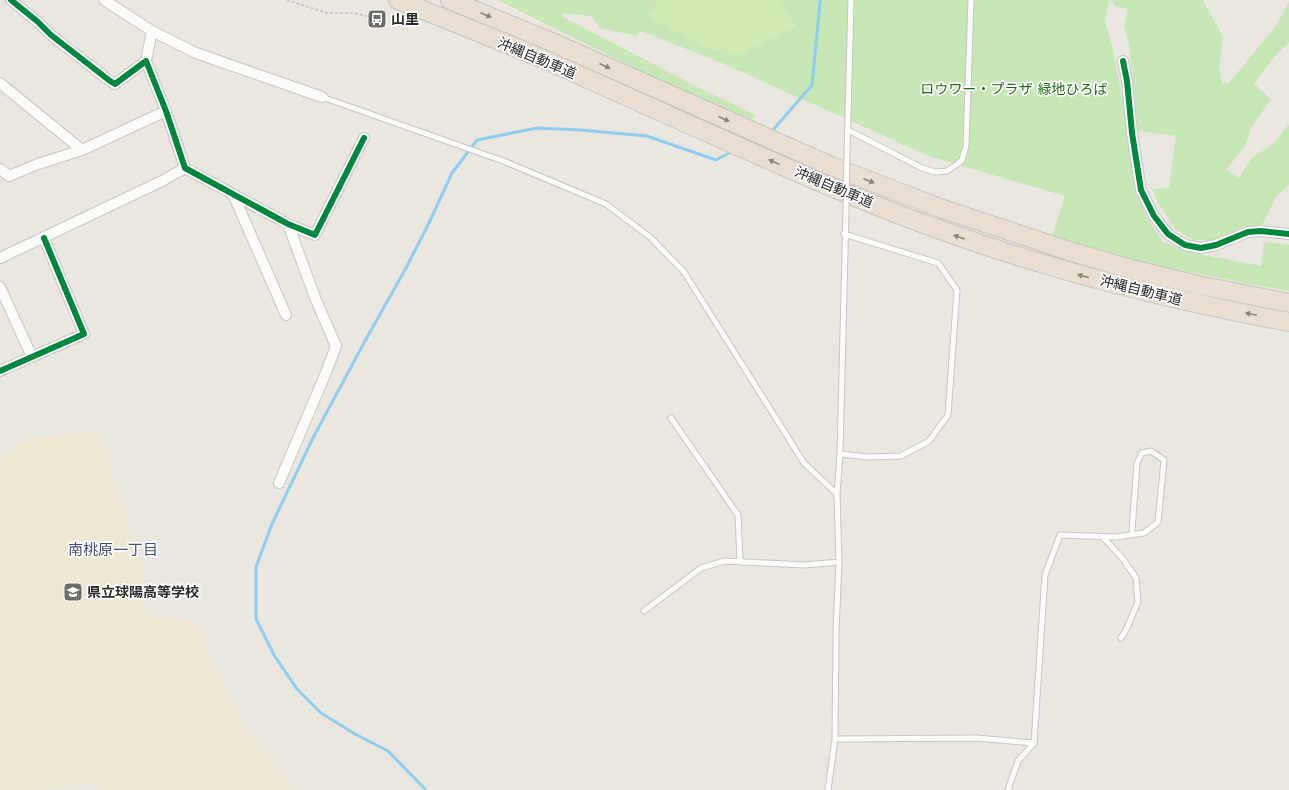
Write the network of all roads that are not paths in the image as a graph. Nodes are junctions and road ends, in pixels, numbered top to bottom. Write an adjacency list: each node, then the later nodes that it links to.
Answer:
1 (11, 0): 8 (street)
2 (104, 0): 7 (street)
3 (398, 0): 27 (highway, 沖縄自動車道, one-way to 3)
4 (450, 0): 25 (highway, 沖縄自動車道, one-way to 25)
5 (851, 0): 13 (lane)
6 (971, 0): 13 (lane)
7 (152, 31): 8 (street); 11 (street)
8 (146, 61): 12 (street)
9 (1123, 61): 21 (street)
10 (0, 83): 15 (street)
11 (322, 97): 33 (lane)
12 (166, 111): 15 (street); 16 (street)
13 (848, 130): 20 (lane, bridge)
14 (364, 138): 19 (street)
15 (82, 150): 17 (street)
16 (184, 168): 18 (street); 22 (street)
17 (0, 169)
18 (233, 194): 19 (street); 26 (street)
19 (288, 224): 32 (street)
20 (844, 234): 31 (lane); 31 (lane)
21 (1289, 234)
22 (44, 238): 23 (street); 28 (street)
23 (0, 258)
24 (0, 287): 28 (street)
25 (1289, 303)
26 (286, 315)
27 (1289, 322)
28 (32, 357): 29 (street)
29 (0, 371)
30 (671, 418): 36 (lane)
31 (840, 454): 33 (lane)
32 (279, 483)
33 (837, 494): 37 (lane)
34 (1132, 531): 35 (lane)
35 (1103, 537): 39 (lane); 41 (lane)
36 (740, 562): 37 (lane); 38 (lane)
37 (838, 562): 40 (lane)
38 (644, 611)
39 (1121, 638)
40 (836, 739): 41 (lane); 42 (lane)
41 (1034, 744): 43 (lane)
42 (828, 790)
43 (1008, 790)

